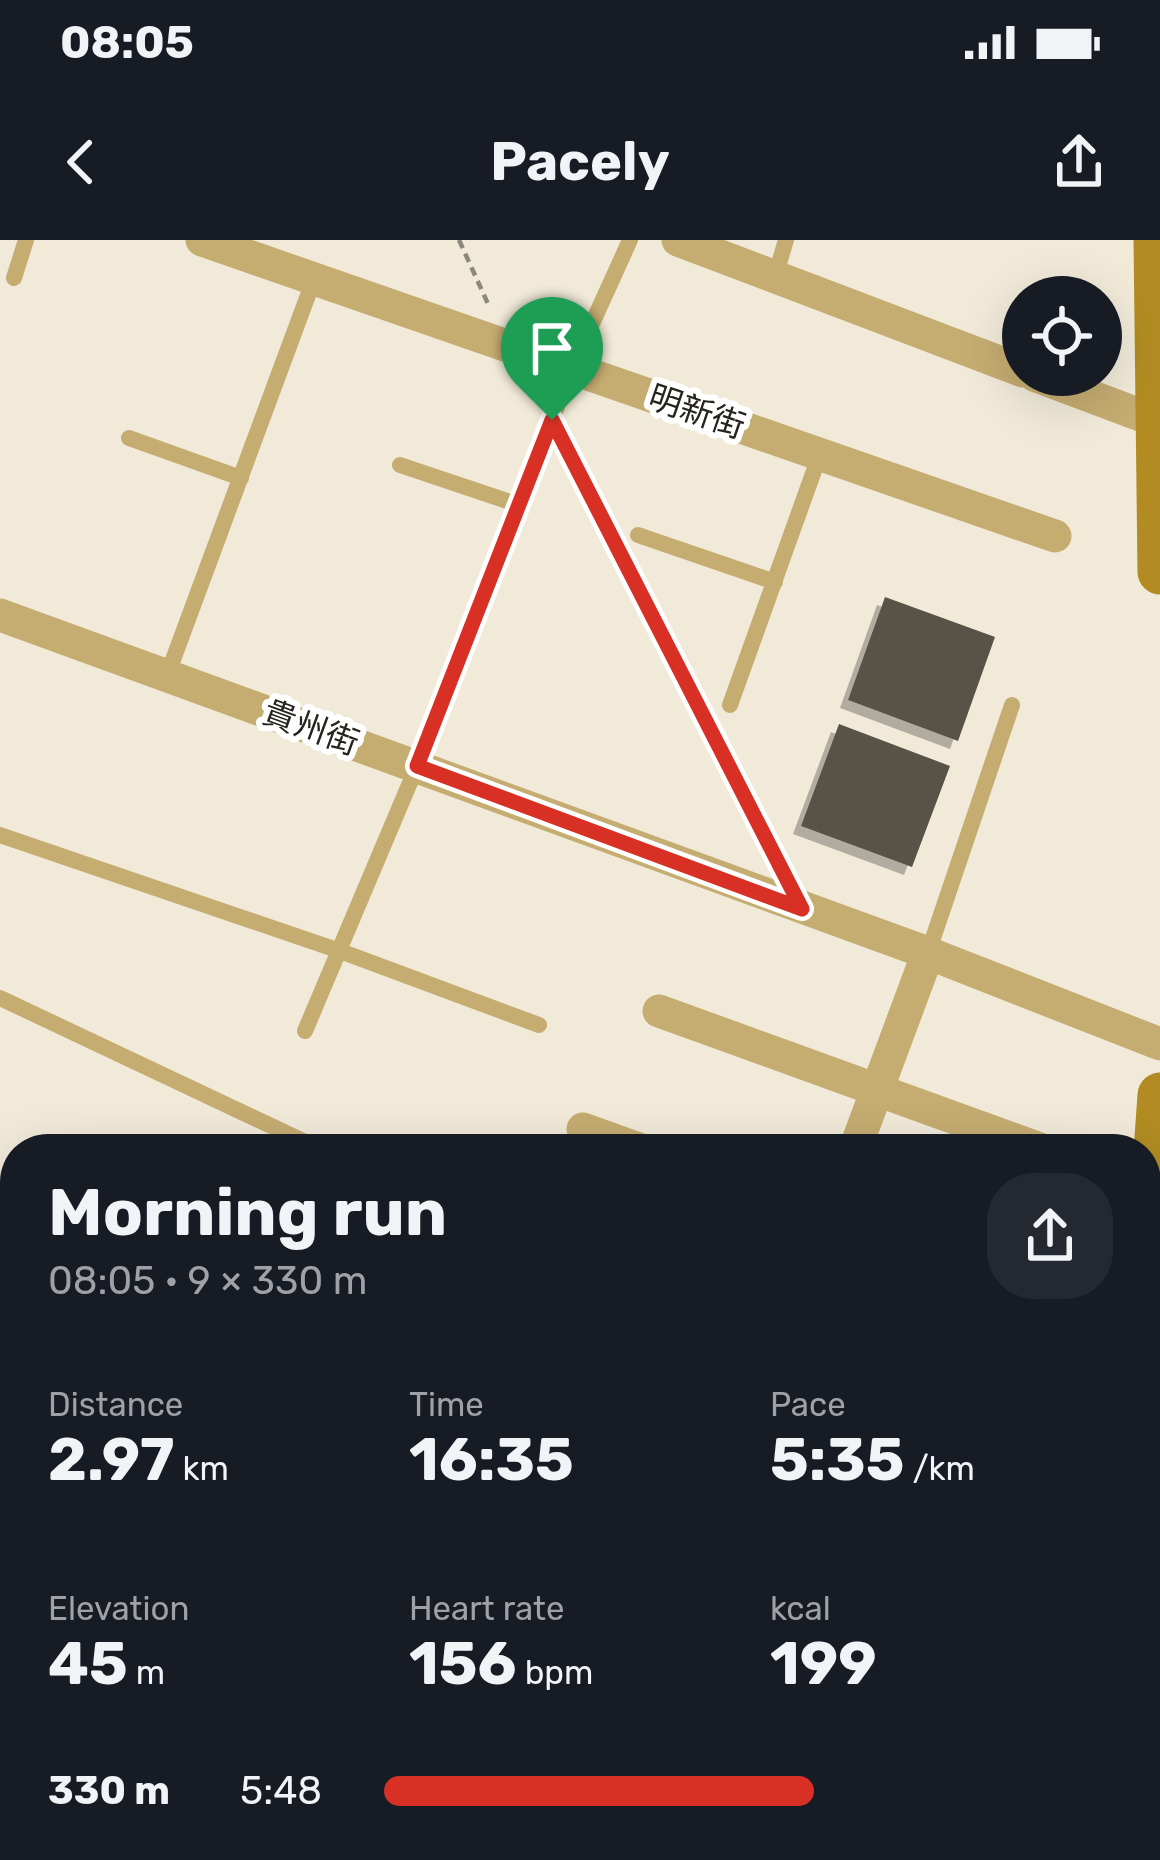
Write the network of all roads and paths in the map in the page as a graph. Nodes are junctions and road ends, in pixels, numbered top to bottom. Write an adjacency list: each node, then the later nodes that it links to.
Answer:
1 (26, 240): 9 (lane)
2 (202, 240): 10 (street, 明新街)
3 (459, 240): 11 (path)
4 (629, 240): 13 (lane)
5 (678, 240): 8 (street)
6 (787, 240): 8 (lane)
7 (1156, 240): 16 (street)
8 (775, 277): 12 (street)
9 (14, 278)
10 (314, 279): 11 (street, 明新街); 20 (lane)
11 (508, 346): 13 (street, 明新街)
12 (1002, 363)
13 (572, 368): 15 (lane); 18 (street, 明新街)
14 (1090, 396): 16 (street)
15 (552, 420): 21 (lane); 32 (path)
16 (1159, 422): 24 (street)
17 (130, 438): 20 (lane)
18 (820, 454): 23 (street, 明新街); 25 (lane)
19 (400, 465): 21 (lane)
20 (241, 478): 27 (lane)
21 (519, 505): 30 (lane)
22 (638, 535): 25 (lane)
23 (1055, 536)
24 (1160, 572)
25 (775, 583): 28 (lane)
26 (0, 614): 27 (street, 貴州街)
27 (167, 676): 30 (street, 貴州街)
28 (730, 705)
29 (1012, 705): 34 (lane)
30 (417, 766): 32 (street, 貴州街); 33 (lane)
31 (0, 835): 33 (lane)
32 (802, 909): 34 (street, 貴州街)
33 (340, 951): 37 (lane); 38 (lane)
34 (928, 953): 39 (street, 貴州街); 40 (street)
35 (0, 998): 43 (lane)
36 (659, 1011): 40 (street)
37 (539, 1025)
38 (305, 1030)
39 (1160, 1044)
40 (877, 1090): 45 (street); 46 (street)
41 (1160, 1095): 47 (street)
42 (583, 1129): 44 (street)
43 (288, 1134)
44 (597, 1134)
45 (861, 1134)
46 (999, 1134)
47 (1157, 1134)

